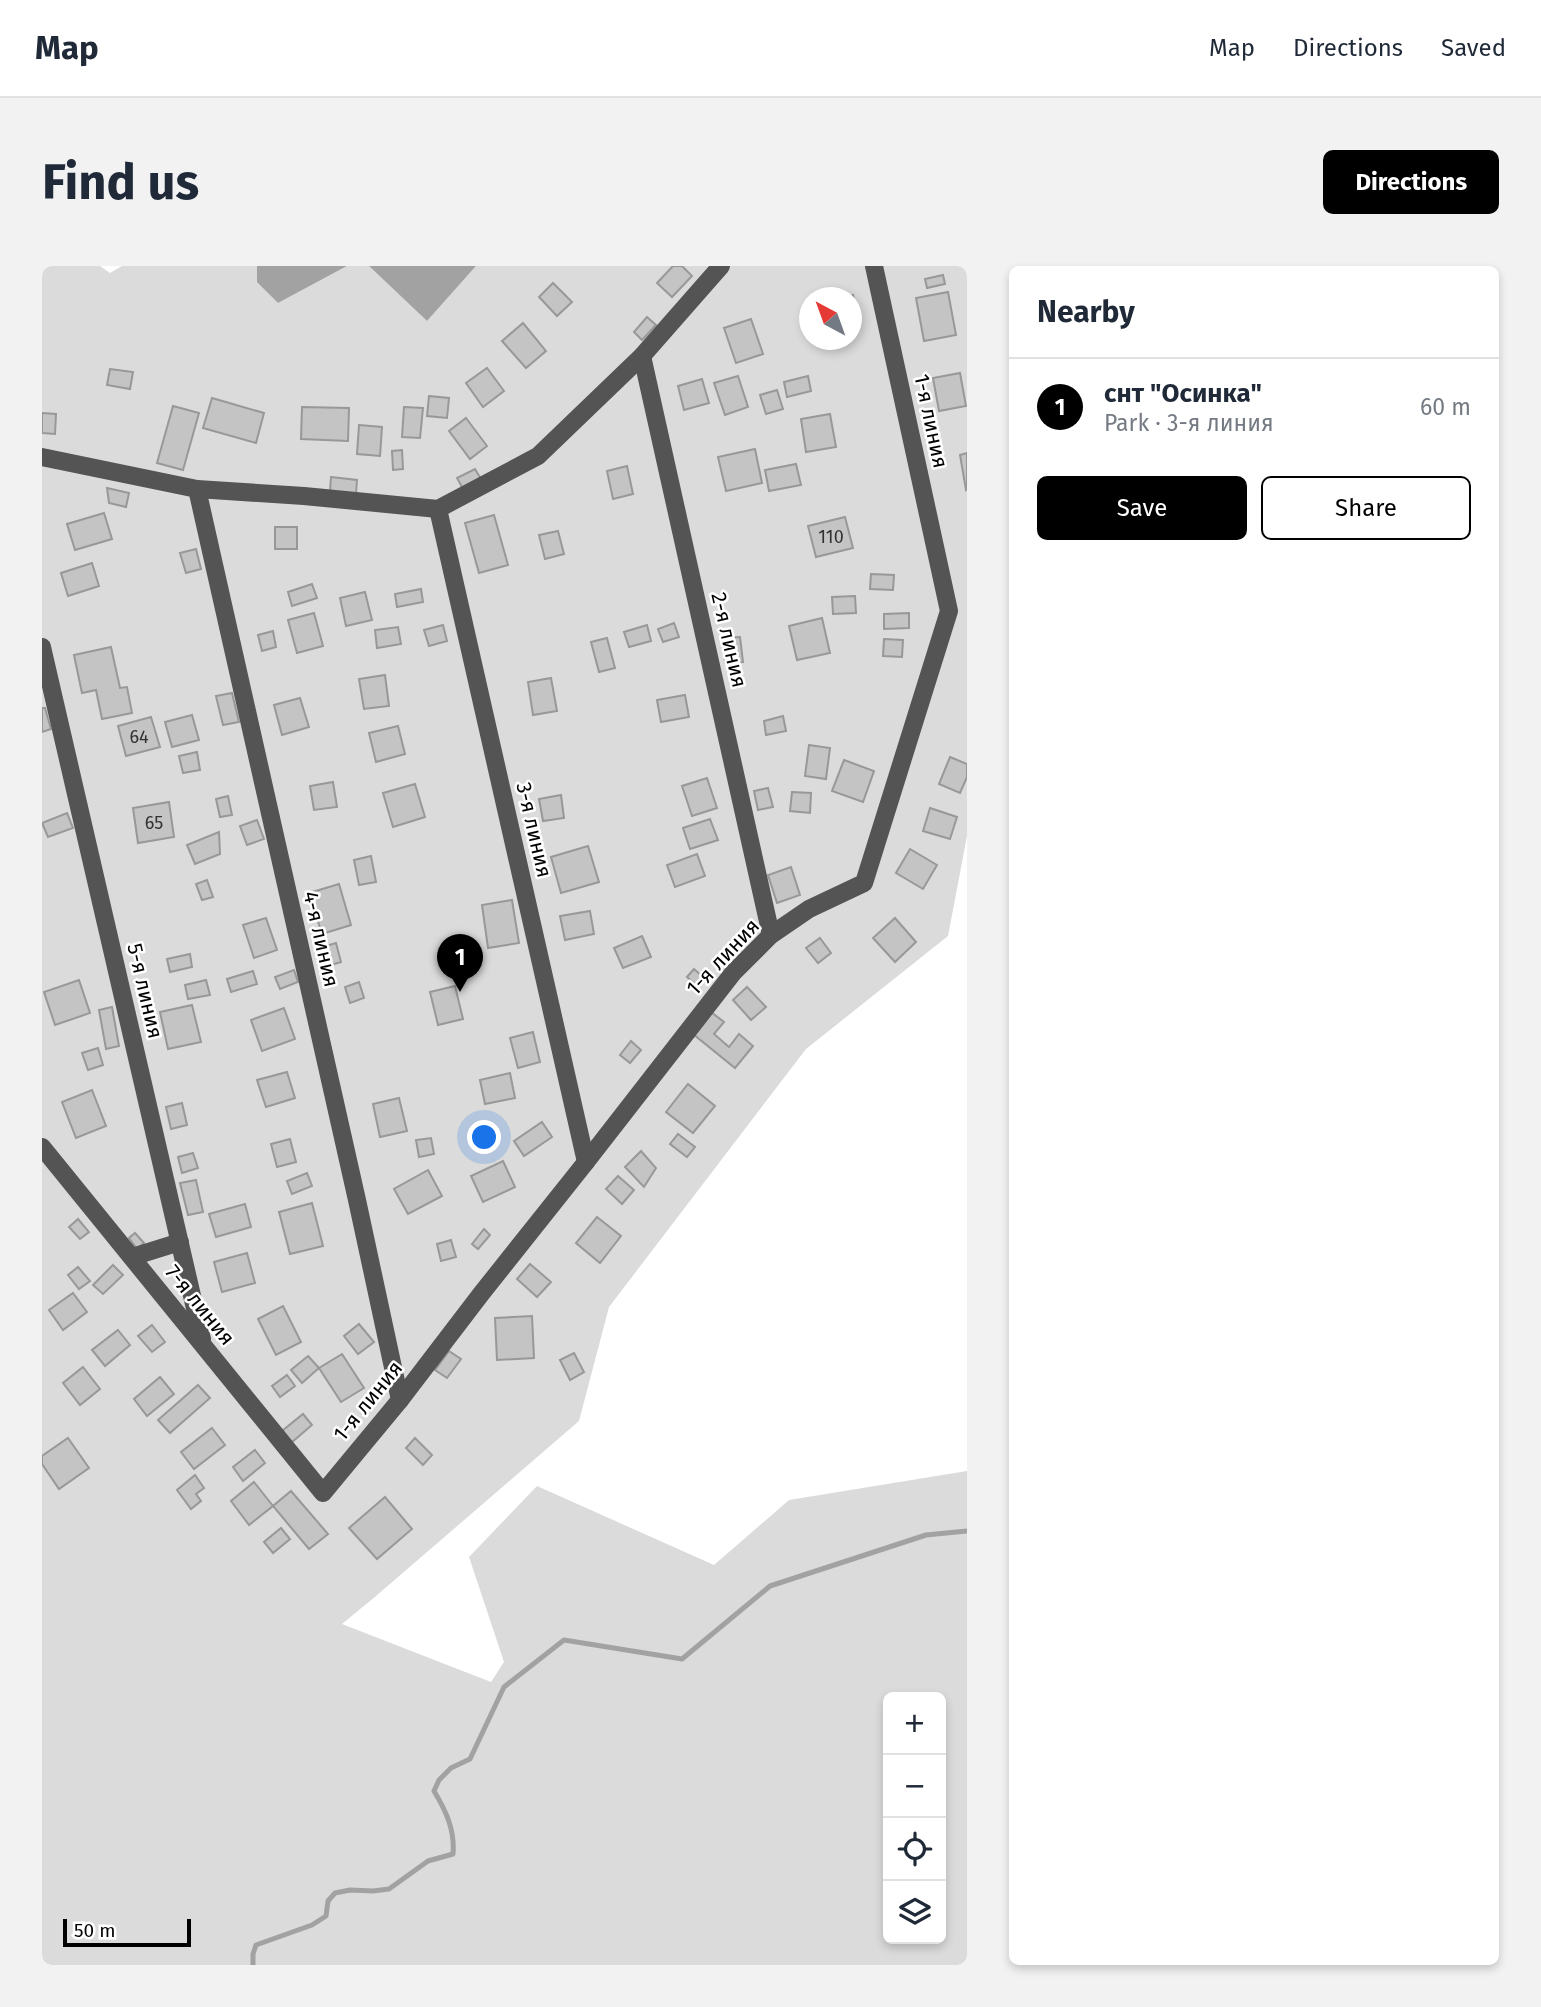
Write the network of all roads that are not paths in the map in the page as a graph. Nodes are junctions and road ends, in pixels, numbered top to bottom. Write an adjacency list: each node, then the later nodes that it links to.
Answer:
1 (721, 266): 3 (street)
2 (874, 266): 8 (street, 1-я линия)
3 (642, 356): 6 (street); 8 (street, 2-я линия)
4 (42, 457): 5 (street)
5 (197, 489): 6 (street); 14 (street, 4-я линия)
6 (438, 509): 10 (street, 3-я линия)
7 (42, 647): 11 (street, 5-я линия)
8 (771, 935): 10 (street, 1-я линия)
9 (42, 1147): 12 (street, 7-я линия)
10 (586, 1162): 14 (street, 1-я линия)
11 (180, 1242): 12 (street); 13 (street, 5-я линия)
12 (132, 1257): 13 (street, 7-я линия)
13 (203, 1345): 15 (street, 7-я линия)
14 (400, 1400): 15 (street, 1-я линия)
15 (323, 1493)

